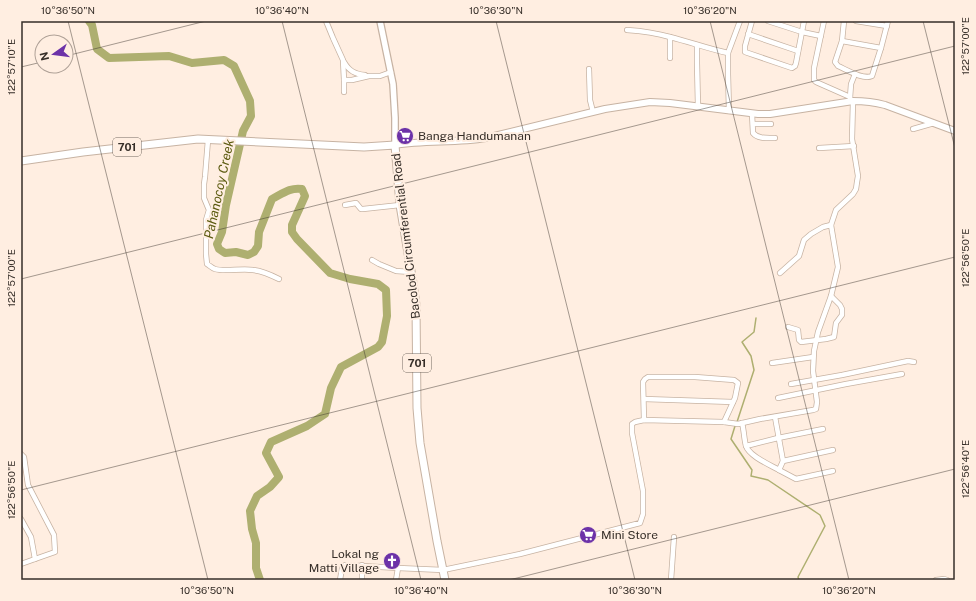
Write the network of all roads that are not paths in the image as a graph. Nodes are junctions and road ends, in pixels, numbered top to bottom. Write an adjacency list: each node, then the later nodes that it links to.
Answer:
1 (326, 21): 23 (street)
2 (380, 21): 25 (street)
3 (740, 21): 21 (street)
4 (752, 21): 14 (street)
5 (804, 21): 13 (street)
6 (824, 21): 15 (street)
7 (844, 21): 17 (street)
8 (856, 21): 11 (street)
9 (888, 21): 11 (street)
10 (771, 22): 13 (street)
11 (887, 26): 19 (street)
12 (627, 30): 16 (street)
13 (802, 32): 15 (street); 20 (street)
14 (748, 34): 20 (street); 20 (street)
15 (821, 36): 30 (street)
16 (670, 37): 18 (street); 22 (street)
17 (842, 42): 19 (street); 26 (street)
18 (697, 45): 21 (street); 31 (street)
19 (881, 48): 26 (street)
20 (798, 51)
21 (728, 53): 32 (street)
22 (670, 58)
23 (343, 60): 27 (street); 28 (street)
24 (588, 69): 33 (street)
25 (391, 72): 27 (street); 42 (street)
26 (855, 74): 30 (street)
27 (368, 76): 28 (street)
28 (344, 80): 29 (street)
29 (344, 92)
30 (851, 100): 34 (main road); 35 (main road); 43 (street)
31 (698, 107): 32 (main road); 33 (main road)
32 (729, 111): 34 (main road)
33 (592, 112): 42 (main road)
34 (752, 114): 36 (street)
35 (934, 123): 38 (street); 39 (main road)
36 (752, 124): 37 (street); 40 (street)
37 (771, 124)
38 (913, 129)
39 (955, 131)
40 (775, 138)
41 (208, 140): 42 (main road, Bacolod Circumferential Road / 701); 45 (main road, Bacolod Circumferential Road / 701); 52 (street)
42 (395, 145): 47 (main road, Bacolod Circumferential Road / 701)
43 (854, 146): 44 (street); 48 (street)
44 (819, 148)
45 (21, 161)
46 (345, 204): 47 (street)
47 (400, 205): 50 (main road, Bacolod Circumferential Road / 701)
48 (831, 225): 51 (street); 53 (street)
49 (372, 260): 50 (street)
50 (411, 272): 84 (main road, Bacolod Circumferential Road / 701)
51 (780, 272)
52 (279, 278)
53 (830, 296): 55 (street); 55 (street)
54 (788, 327): 55 (street)
55 (816, 340): 56 (street)
56 (813, 357): 58 (street); 60 (street)
57 (914, 362): 60 (street)
58 (772, 363)
59 (902, 374): 62 (street)
60 (814, 380): 61 (street); 62 (street)
61 (791, 384)
62 (816, 390): 63 (street); 66 (street)
63 (778, 398)
64 (644, 399): 65 (street); 65 (street); 67 (street)
65 (734, 402): 68 (street)
66 (775, 417): 69 (street); 71 (street)
67 (644, 420): 68 (street); 84 (street)
68 (724, 422): 69 (street)
69 (740, 424): 72 (street)
70 (823, 429): 71 (street)
71 (778, 438): 72 (street); 75 (street)
72 (746, 446): 76 (street)
73 (833, 450): 75 (street)
74 (21, 454): 80 (street)
75 (783, 462): 76 (street)
76 (779, 470): 77 (street)
77 (833, 471)
78 (21, 519): 80 (street)
79 (674, 537): 89 (street)
80 (36, 559): 81 (street)
81 (21, 564)
82 (362, 565): 83 (street); 85 (street); 86 (street)
83 (398, 568): 84 (street); 87 (street)
84 (443, 570): 88 (main road, Bacolod Circumferential Road / 701)
85 (340, 580)
86 (362, 580)
87 (396, 580)
88 (445, 580)
89 (670, 580)
90 (936, 580): 91 (street)
91 (947, 580)

